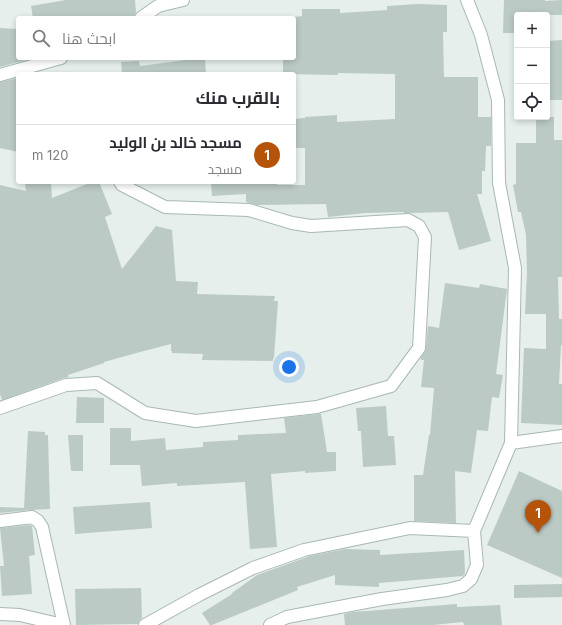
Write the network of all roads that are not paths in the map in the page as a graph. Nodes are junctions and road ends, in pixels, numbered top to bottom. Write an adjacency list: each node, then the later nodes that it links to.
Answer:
1 (183, 0): 3 (street)
2 (467, 0): 9 (street)
3 (144, 16)
4 (54, 60): 5 (street)
5 (0, 75)
6 (121, 184): 7 (street)
7 (0, 408)
8 (562, 436): 9 (street)
9 (511, 443): 11 (street)
10 (0, 521): 14 (street)
11 (474, 531): 15 (street); 16 (street)
12 (0, 614): 13 (street)
13 (17, 620): 14 (street)
14 (64, 625)
15 (145, 625)
16 (270, 625)

